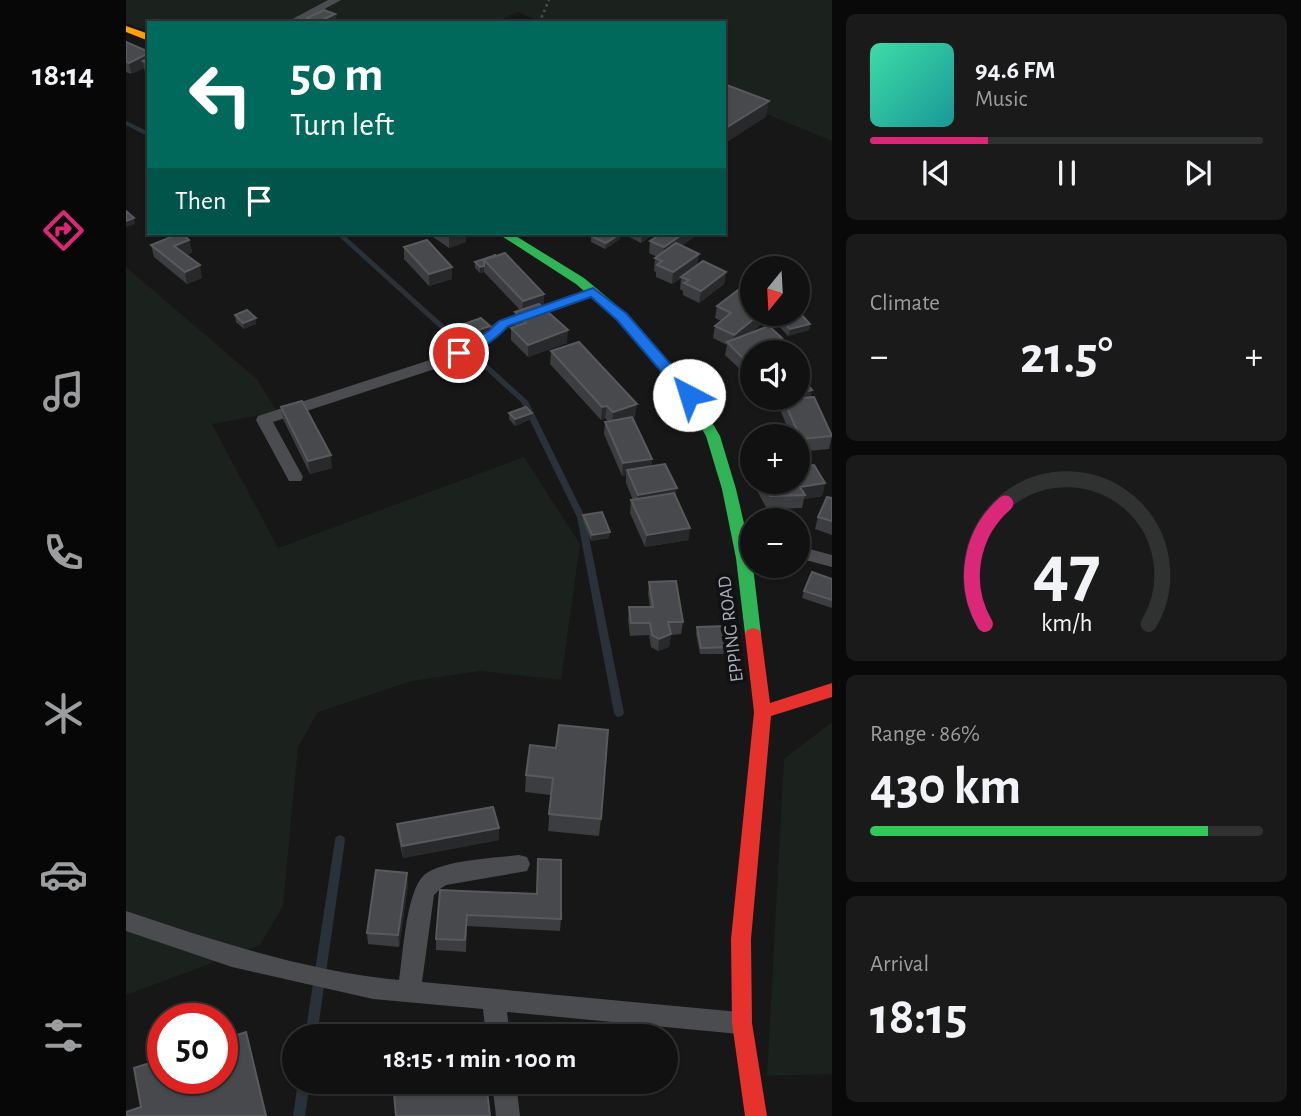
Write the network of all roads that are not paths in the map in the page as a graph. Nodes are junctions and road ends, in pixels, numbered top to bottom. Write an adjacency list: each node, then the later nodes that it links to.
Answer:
1 (336, 0): 2 (lane)
2 (294, 21)
3 (126, 29): 4 (main road)
4 (147, 37)
5 (509, 235): 6 (main road, EPPING ROAD)
6 (593, 292): 7 (lane); 8 (main road, EPPING ROAD)
7 (295, 477)
8 (740, 524)
9 (810, 555): 10 (lane)
10 (832, 561)
11 (750, 578): 13 (main road, EPPING ROAD)
12 (832, 690): 13 (main road)
13 (762, 712): 18 (main road, EPPING ROAD)
14 (519, 864): 16 (lane)
15 (126, 920): 16 (lane)
16 (409, 992): 17 (lane)
17 (494, 1000): 18 (lane); 19 (lane)
18 (742, 1023): 22 (main road, EPPING ROAD)
19 (497, 1024)
20 (505, 1094): 21 (lane)
21 (508, 1116)
22 (756, 1116)

